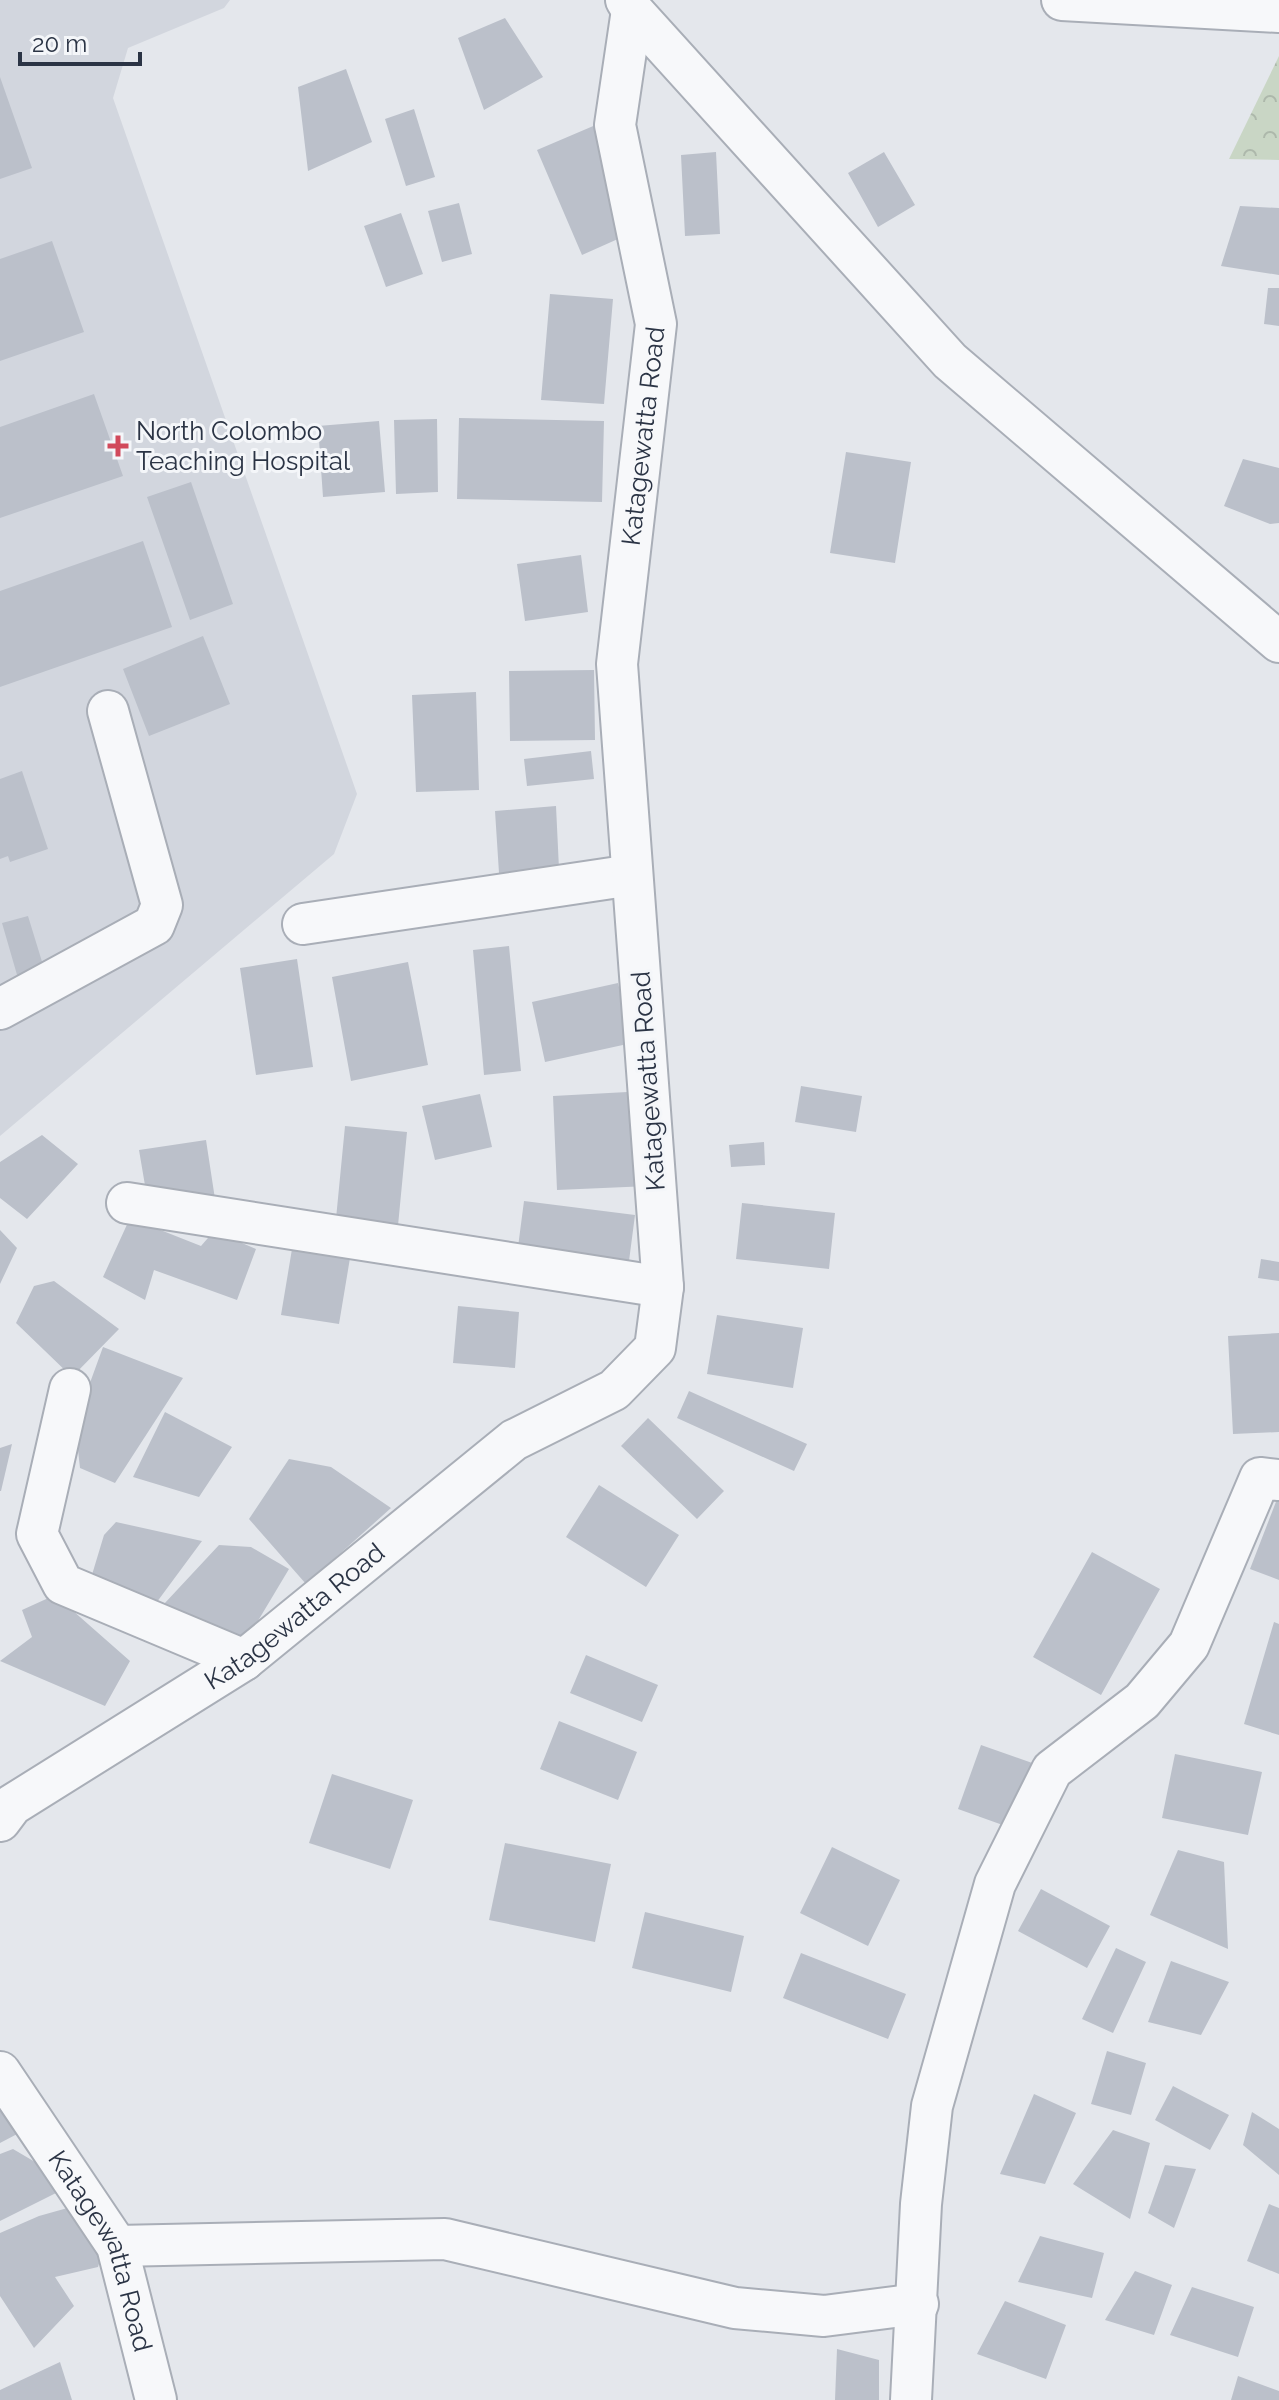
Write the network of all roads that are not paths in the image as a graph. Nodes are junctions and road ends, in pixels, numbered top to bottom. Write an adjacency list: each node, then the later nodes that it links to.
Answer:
1 (1062, 0): 3 (street)
2 (629, 5): 4 (street); 6 (street, Katagewatta Road)
3 (1279, 12)
4 (1279, 642)
5 (108, 711): 8 (street)
6 (632, 875): 7 (street); 10 (street, Katagewatta Road)
7 (303, 924)
8 (0, 1009)
9 (127, 1203): 10 (street)
10 (663, 1287): 13 (street, Katagewatta Road)
11 (70, 1389): 13 (street)
12 (1279, 1480): 17 (street)
13 (244, 1660): 14 (street, Katagewatta Road)
14 (0, 1821)
15 (0, 2072): 16 (street, Katagewatta Road)
16 (117, 2246): 17 (street); 18 (street, Katagewatta Road)
17 (918, 2304): 19 (street)
18 (156, 2400)
19 (911, 2400)

